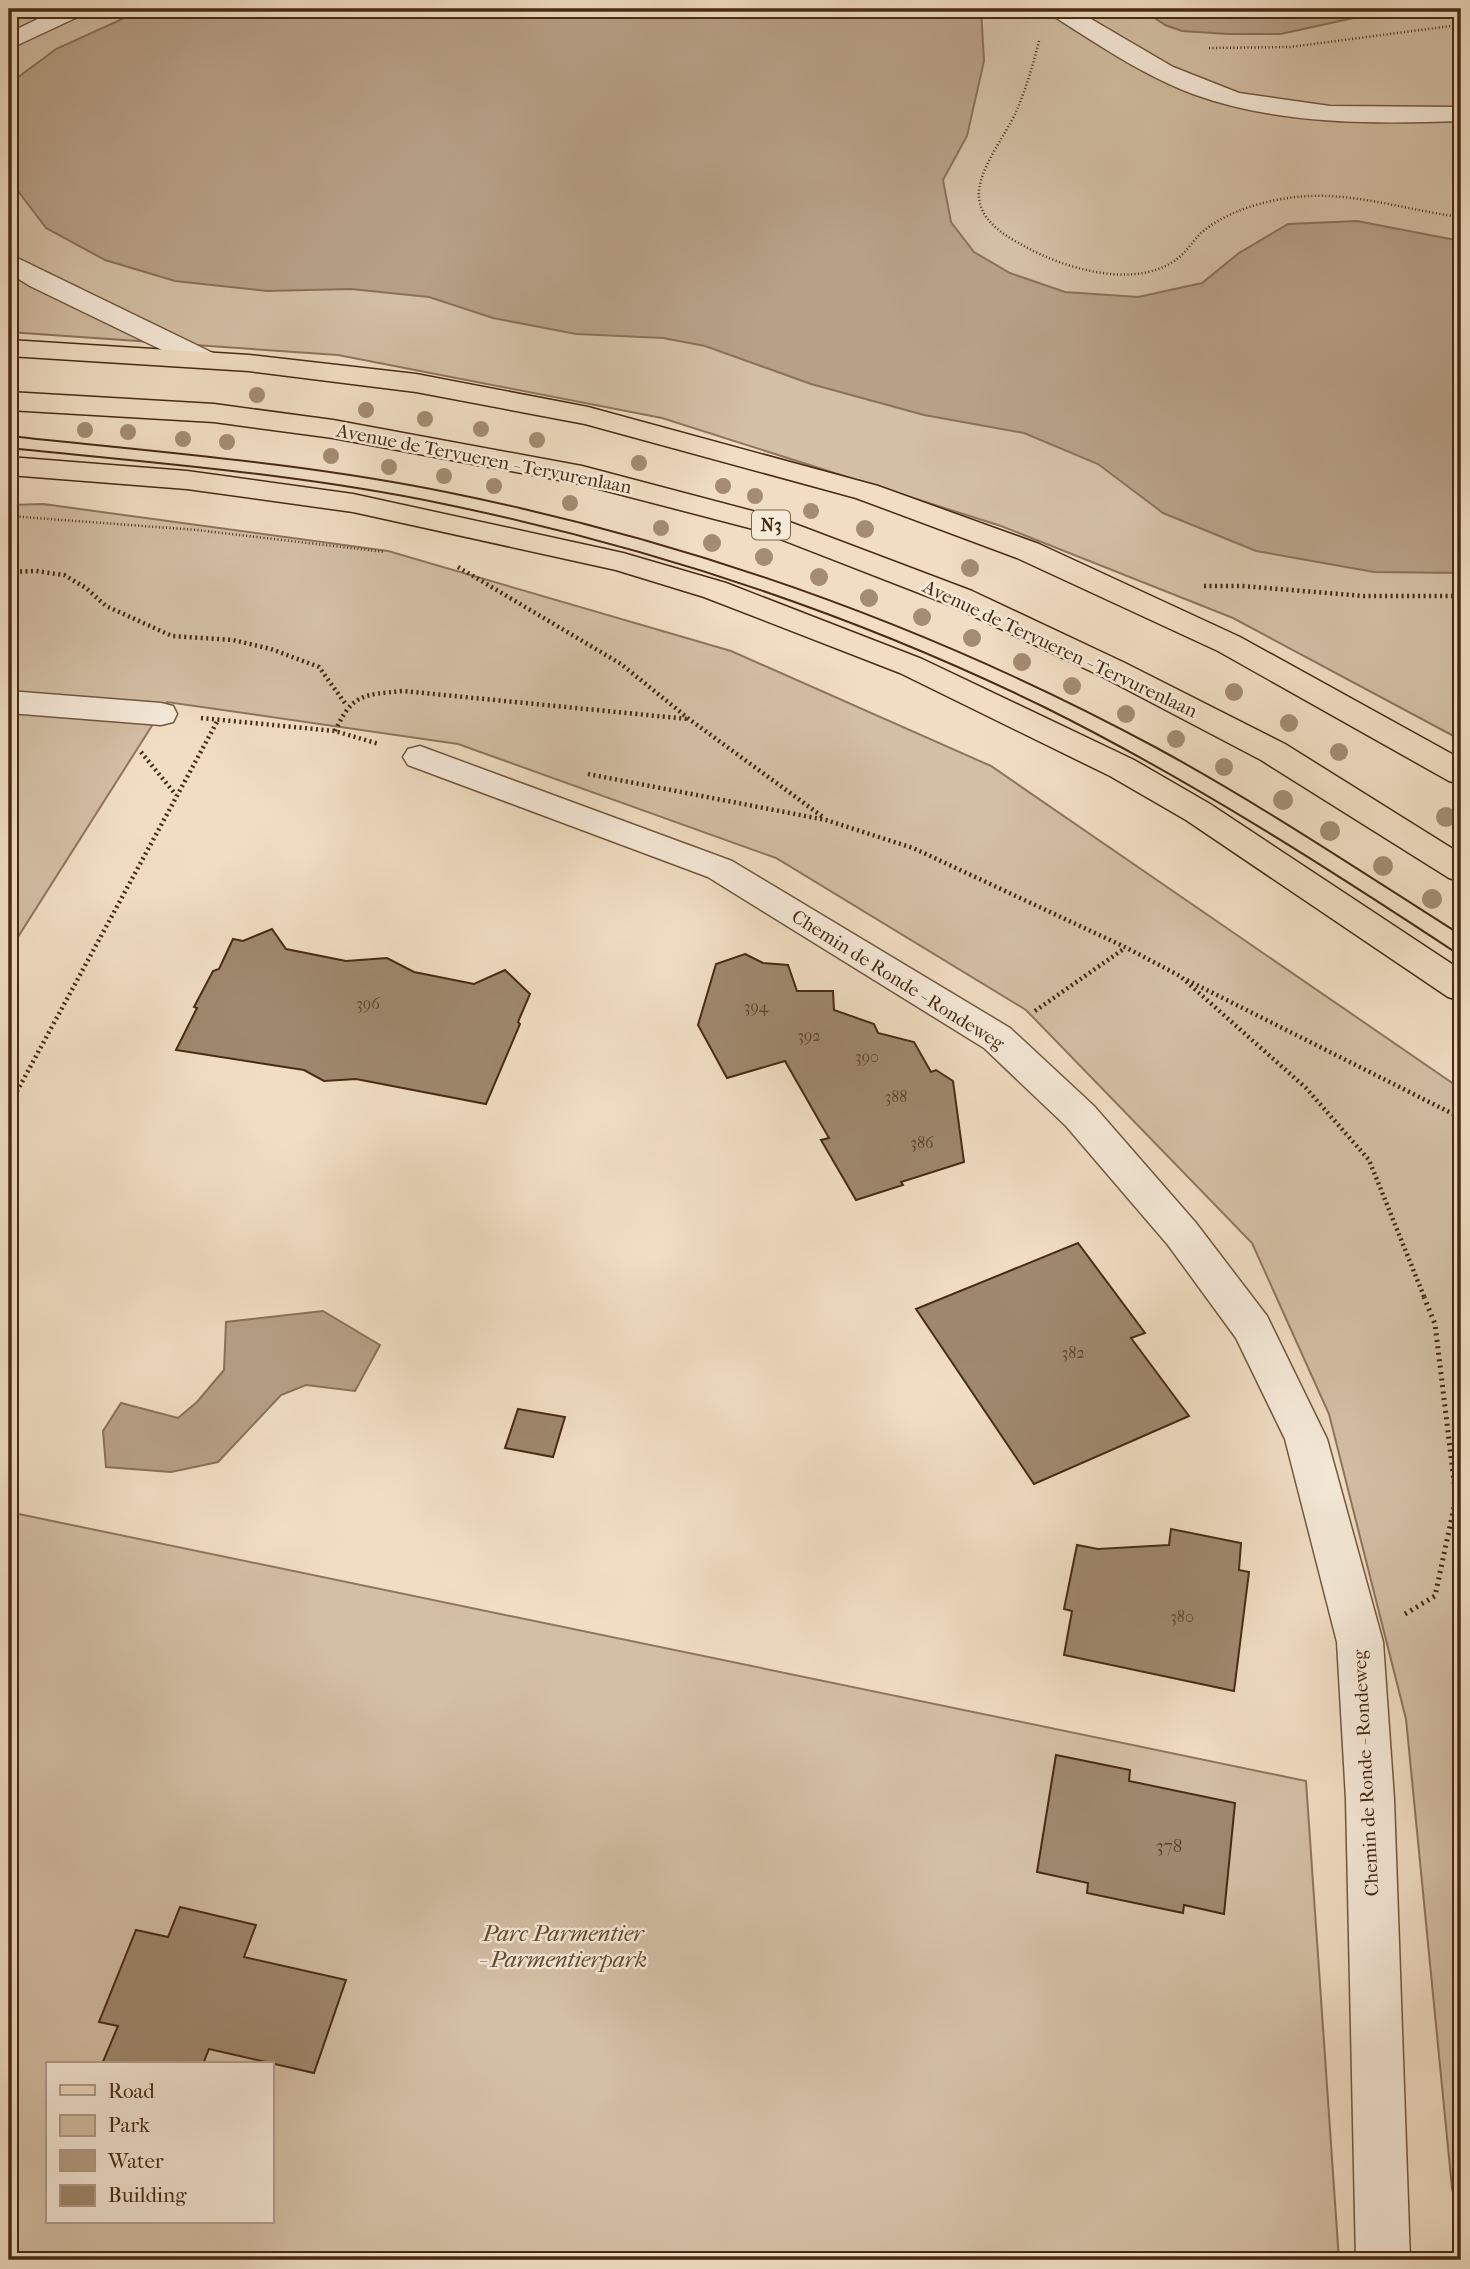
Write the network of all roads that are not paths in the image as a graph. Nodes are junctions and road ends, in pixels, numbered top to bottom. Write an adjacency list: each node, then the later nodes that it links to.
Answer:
1 (76, 9): 3 (street)
2 (1058, 9): 4 (street)
3 (9, 42)
4 (1461, 114)
5 (9, 262): 7 (street)
6 (9, 348): 7 (main road)
7 (205, 360): 13 (main road)
8 (9, 401): 14 (main road, Avenue de Tervueren - Tervurenlaan / N3)
9 (9, 466): 15 (main road)
10 (9, 702): 11 (street)
11 (161, 714)
12 (420, 757): 16 (street, Chemin de Ronde - Rondeweg)
13 (1457, 768)
14 (1461, 870)
15 (1461, 988)
16 (1383, 2260)

